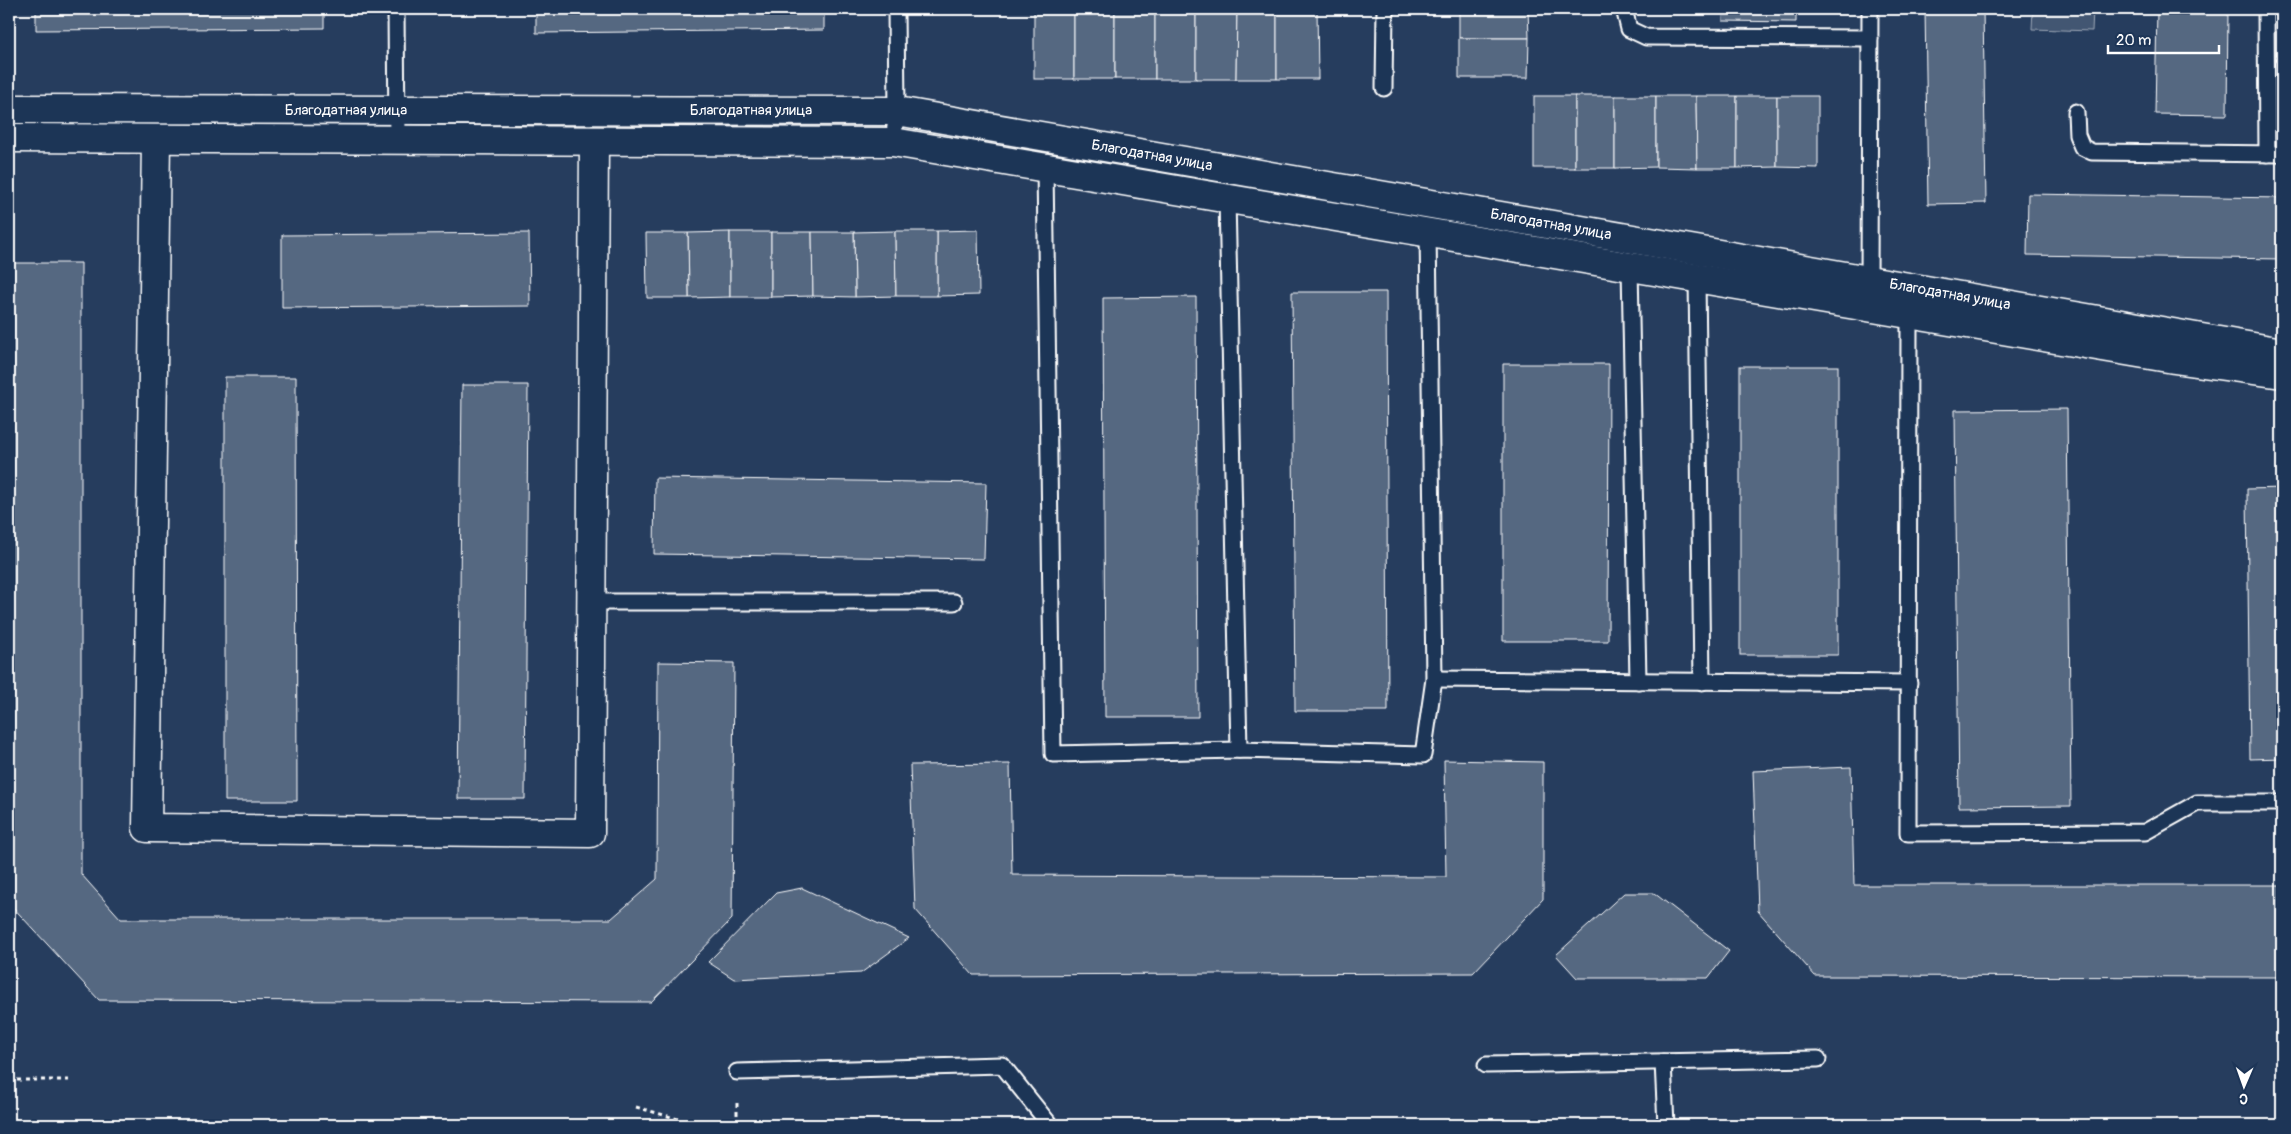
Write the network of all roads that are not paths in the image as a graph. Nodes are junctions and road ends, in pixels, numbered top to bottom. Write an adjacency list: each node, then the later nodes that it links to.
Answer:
1 (396, 9): 10 (lane)
2 (896, 9): 11 (lane)
3 (1385, 9): 8 (lane)
4 (1624, 9): 7 (lane)
5 (1870, 9): 7 (lane)
6 (2266, 9): 18 (lane)
7 (1870, 38): 24 (lane)
8 (1384, 88)
9 (9, 109): 10 (street, Благодатная улица)
10 (396, 110): 11 (street, Благодатная улица); 15 (lane)
11 (897, 111): 17 (lane); 24 (street, Благодатная улица)
12 (2076, 112): 18 (lane)
13 (9, 138): 14 (street, Благодатная улица)
14 (156, 139): 15 (street, Благодатная улица); 29 (street)
15 (397, 140): 16 (street, Благодатная улица)
16 (594, 141): 17 (street, Благодатная улица); 29 (street)
17 (893, 142): 19 (street, Благодатная улица)
18 (2275, 154)
19 (1045, 168): 20 (street, Благодатная улица); 35 (lane)
20 (1227, 199): 21 (street, Благодатная улица); 35 (lane)
21 (1428, 232): 22 (street, Благодатная улица); 31 (lane)
22 (1630, 267): 23 (street, Благодатная улица); 32 (lane)
23 (1697, 278): 25 (street, Благодатная улица); 33 (lane)
24 (1869, 279): 25 (lane); 27 (street, Благодатная улица)
25 (1869, 307): 26 (street, Благодатная улица)
26 (1909, 314): 28 (street, Благодатная улица); 34 (lane)
27 (2282, 352)
28 (2282, 374)
29 (591, 602): 30 (lane)
30 (954, 602)
31 (1434, 679): 32 (lane); 35 (lane)
32 (1638, 681): 33 (lane)
33 (1702, 682): 34 (lane)
34 (1908, 683): 36 (lane)
35 (1239, 750)
36 (2282, 803)
37 (1818, 1059): 38 (lane)
38 (1662, 1062): 39 (lane); 42 (lane)
39 (1486, 1065)
40 (736, 1072): 41 (lane)
41 (1050, 1125)
42 (1666, 1125)

